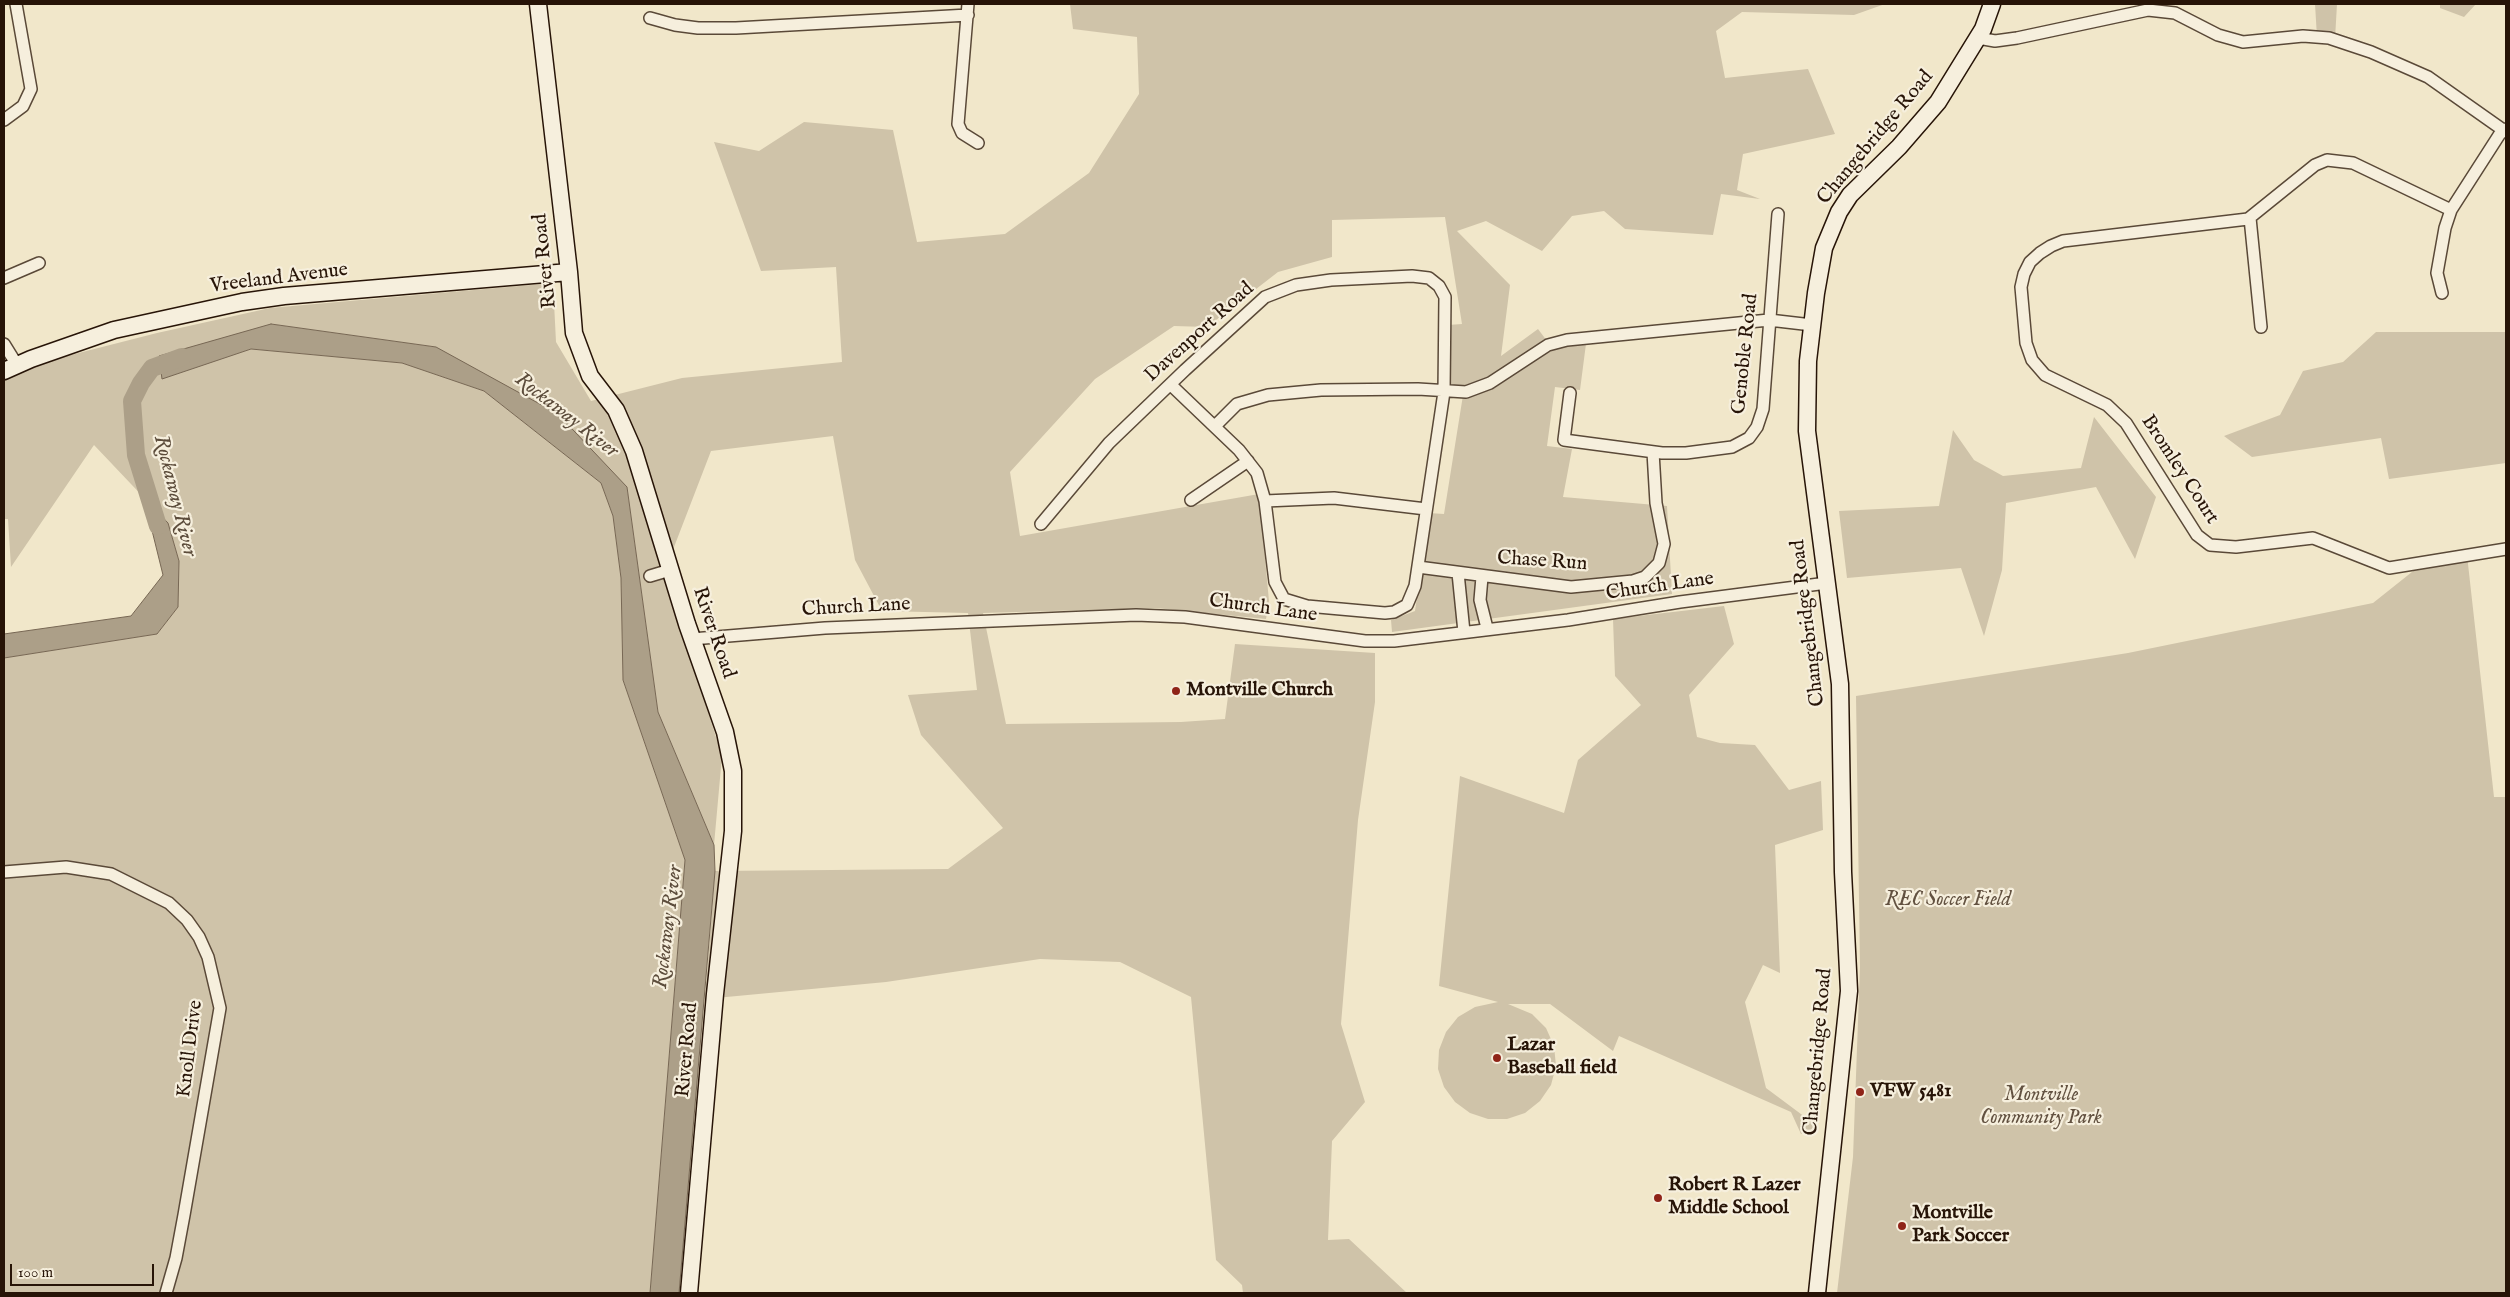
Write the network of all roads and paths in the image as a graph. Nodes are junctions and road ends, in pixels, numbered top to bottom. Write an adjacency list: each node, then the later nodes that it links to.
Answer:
1 (16, 4): 7 (street)
2 (538, 4): 14 (street, River Road)
3 (1992, 4): 6 (street, Changebridge Road)
4 (968, 10): 5 (street); 9 (street)
5 (650, 18)
6 (1978, 38): 8 (street); 18 (street, Changebridge Road)
7 (4, 120)
8 (2504, 130): 10 (street)
9 (978, 143)
10 (2451, 210): 12 (street, Bromley Court); 16 (street)
11 (1778, 214): 17 (street, Genoble Road)
12 (2250, 218): 19 (street); 32 (street, Bromley Court)
13 (39, 263): 15 (street)
14 (569, 272): 21 (street, Vreeland Avenue); 34 (street, River Road)
15 (4, 278)
16 (2442, 293)
17 (1769, 320): 18 (street); 23 (street); 26 (street, Genoble Road)
18 (1812, 325): 38 (street, Changebridge Road)
19 (2261, 327)
20 (4, 344): 21 (street)
21 (10, 368)
22 (1170, 385): 23 (street, Davenport Road); 25 (street); 31 (street, Davenport Road)
23 (1444, 392): 25 (street); 30 (street, Davenport Road)
24 (1570, 393): 26 (street, Genoble Road)
25 (1215, 426): 27 (street)
26 (1653, 452): 37 (street, Chase Run)
27 (1248, 461): 28 (street); 29 (street)
28 (1191, 500)
29 (1265, 501): 30 (street); 33 (street, Davenport Road)
30 (1426, 509): 33 (street, Davenport Road)
31 (1041, 524)
32 (2506, 548)
33 (1418, 567): 35 (street, Chase Run)
34 (670, 570): 36 (street); 41 (street, River Road)
35 (1458, 573): 37 (street, Chase Run); 40 (street)
36 (650, 576)
37 (1482, 577): 39 (street, Chase Run)
38 (1827, 583): 39 (street, Church Lane); 45 (street, Changebridge Road)
39 (1487, 628): 40 (street, Church Lane)
40 (1464, 632): 41 (street, Church Lane)
41 (692, 639): 44 (street, River Road)
42 (4, 872): 43 (street, Knoll Drive)
43 (166, 1293)
44 (689, 1293)
45 (1818, 1293)

